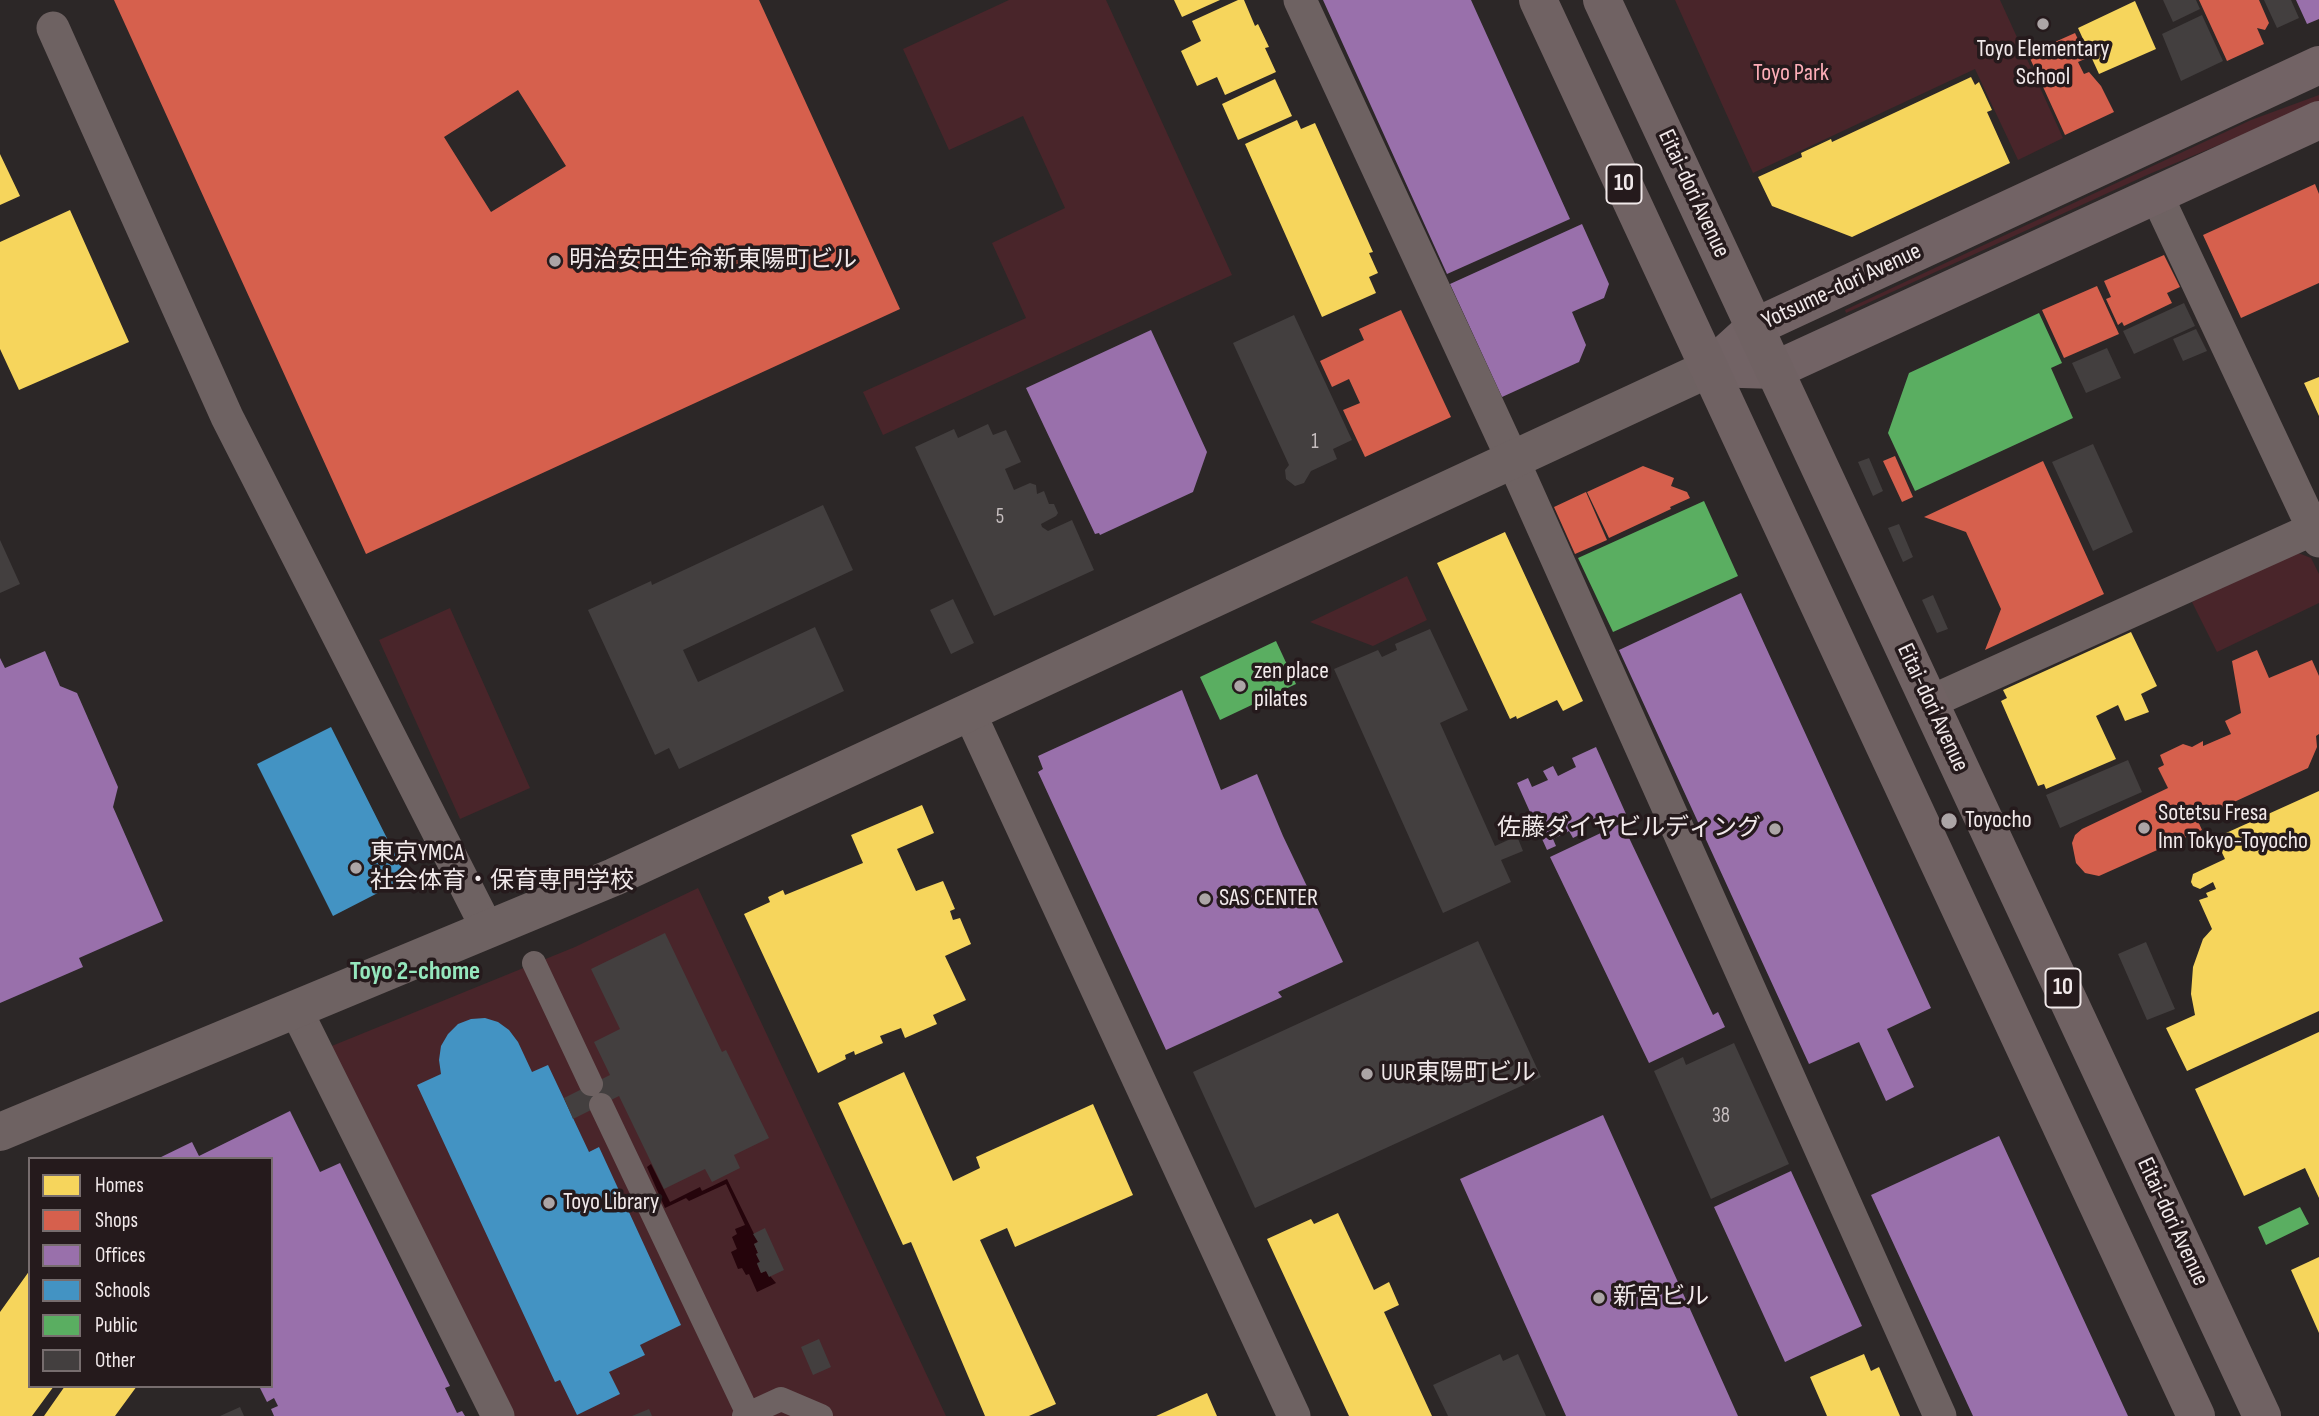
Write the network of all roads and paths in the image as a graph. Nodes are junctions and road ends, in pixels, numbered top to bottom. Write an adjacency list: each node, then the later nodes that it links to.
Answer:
1 (1300, 0): 11 (street)
2 (1538, 0): 9 (main road, 10)
3 (1602, 0): 8 (main road, Eitai-dori Avenue / 10)
4 (53, 28): 15 (street)
5 (2319, 65): 8 (main road, Yotsume-dori Avenue)
6 (2319, 120): 7 (main road, Yotsume-dori Avenue)
7 (2156, 194): 10 (main road, Yotsume-dori Avenue); 12 (street)
8 (1755, 327): 9 (main road, Yotsume-dori Avenue); 10 (main road, Eitai-dori Avenue / 10)
9 (1710, 368): 10 (main road, Yotsume-dori Avenue); 11 (street); 24 (main road, 10)
10 (1775, 370): 13 (main road, Eitai-dori Avenue / 10)
11 (1512, 458): 14 (street); 23 (street)
12 (2316, 535): 13 (street)
13 (1930, 702): 25 (main road, Eitai-dori Avenue / 10)
14 (969, 712): 15 (street); 22 (street)
15 (488, 930): 17 (street)
16 (534, 963): 19 (street)
17 (296, 1010): 18 (street); 20 (street)
18 (0, 1132)
19 (746, 1415): 21 (street)
20 (498, 1416)
21 (821, 1416)
22 (1294, 1416)
23 (1940, 1416)
24 (2196, 1416)
25 (2262, 1416)

